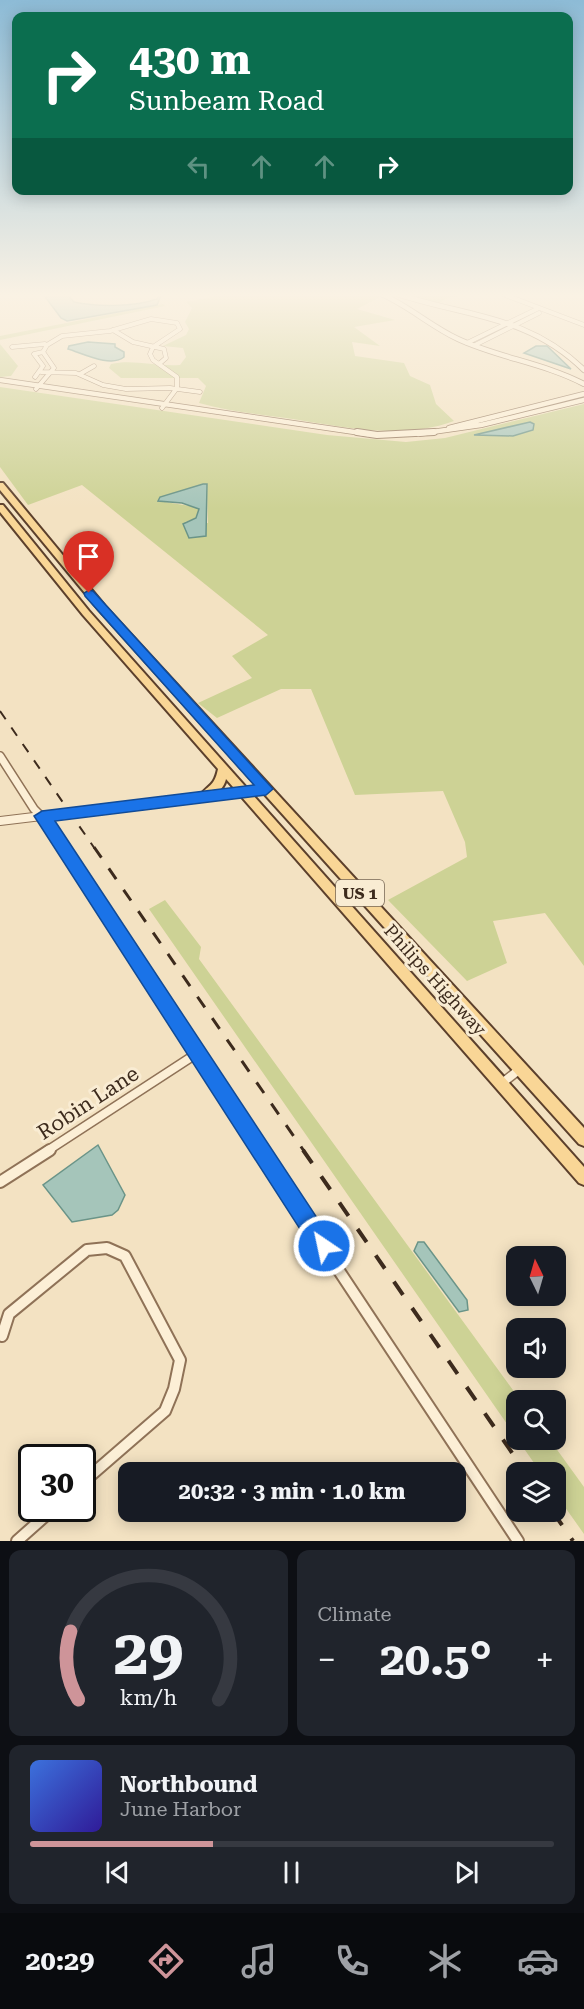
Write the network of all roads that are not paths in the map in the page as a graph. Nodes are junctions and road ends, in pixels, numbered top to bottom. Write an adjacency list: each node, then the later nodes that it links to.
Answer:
1 (42, 365): 6 (street)
2 (53, 365): 7 (street)
3 (160, 365): 14 (street)
4 (543, 365): 12 (street)
5 (94, 366): 8 (street)
6 (41, 372): 7 (street); 9 (street)
7 (53, 372): 8 (street); 13 (street)
8 (80, 374): 14 (street)
9 (35, 377)
10 (0, 380): 13 (street)
11 (0, 384): 13 (street)
12 (584, 384)
13 (38, 387): 18 (street)
14 (177, 388): 15 (street); 18 (street)
15 (200, 392)
16 (584, 394): 19 (street)
17 (584, 400): 19 (street)
18 (164, 406): 19 (street)
19 (438, 432)
20 (0, 485): 22 (main road, Philips Highway / US 1)
21 (0, 507): 23 (main road, Philips Highway / US 1)
22 (26, 518): 23 (main road); 25 (main road, Philips Highway / US 1)
23 (12, 523): 24 (main road, Philips Highway / US 1)
24 (55, 577): 25 (main road); 26 (main road, Philips Highway / US 1)
25 (102, 608): 27 (main road, Philips Highway / US 1)
26 (89, 616): 27 (main road); 29 (main road, Philips Highway / US 1)
27 (138, 648): 30 (main road, Philips Highway / US 1)
28 (0, 756): 33 (street)
29 (223, 769): 31 (main road, Philips Highway / US 1); 32 (main road)
30 (266, 789): 31 (street); 36 (main road, Philips Highway / US 1)
31 (243, 792): 32 (street); 37 (main road, Philips Highway / US 1)
32 (204, 797): 33 (street)
33 (42, 816): 34 (street); 35 (street)
34 (0, 821)
35 (196, 1054): 40 (street, Robin Lane); 45 (street)
36 (520, 1069): 37 (street); 38 (main road, Philips Highway / US 1)
37 (501, 1084): 39 (main road, Philips Highway / US 1)
38 (584, 1139)
39 (584, 1178)
40 (0, 1182)
41 (2, 1336): 42 (street)
42 (96, 1471)
43 (38, 1522): 44 (street)
44 (17, 1541)
45 (518, 1541)

